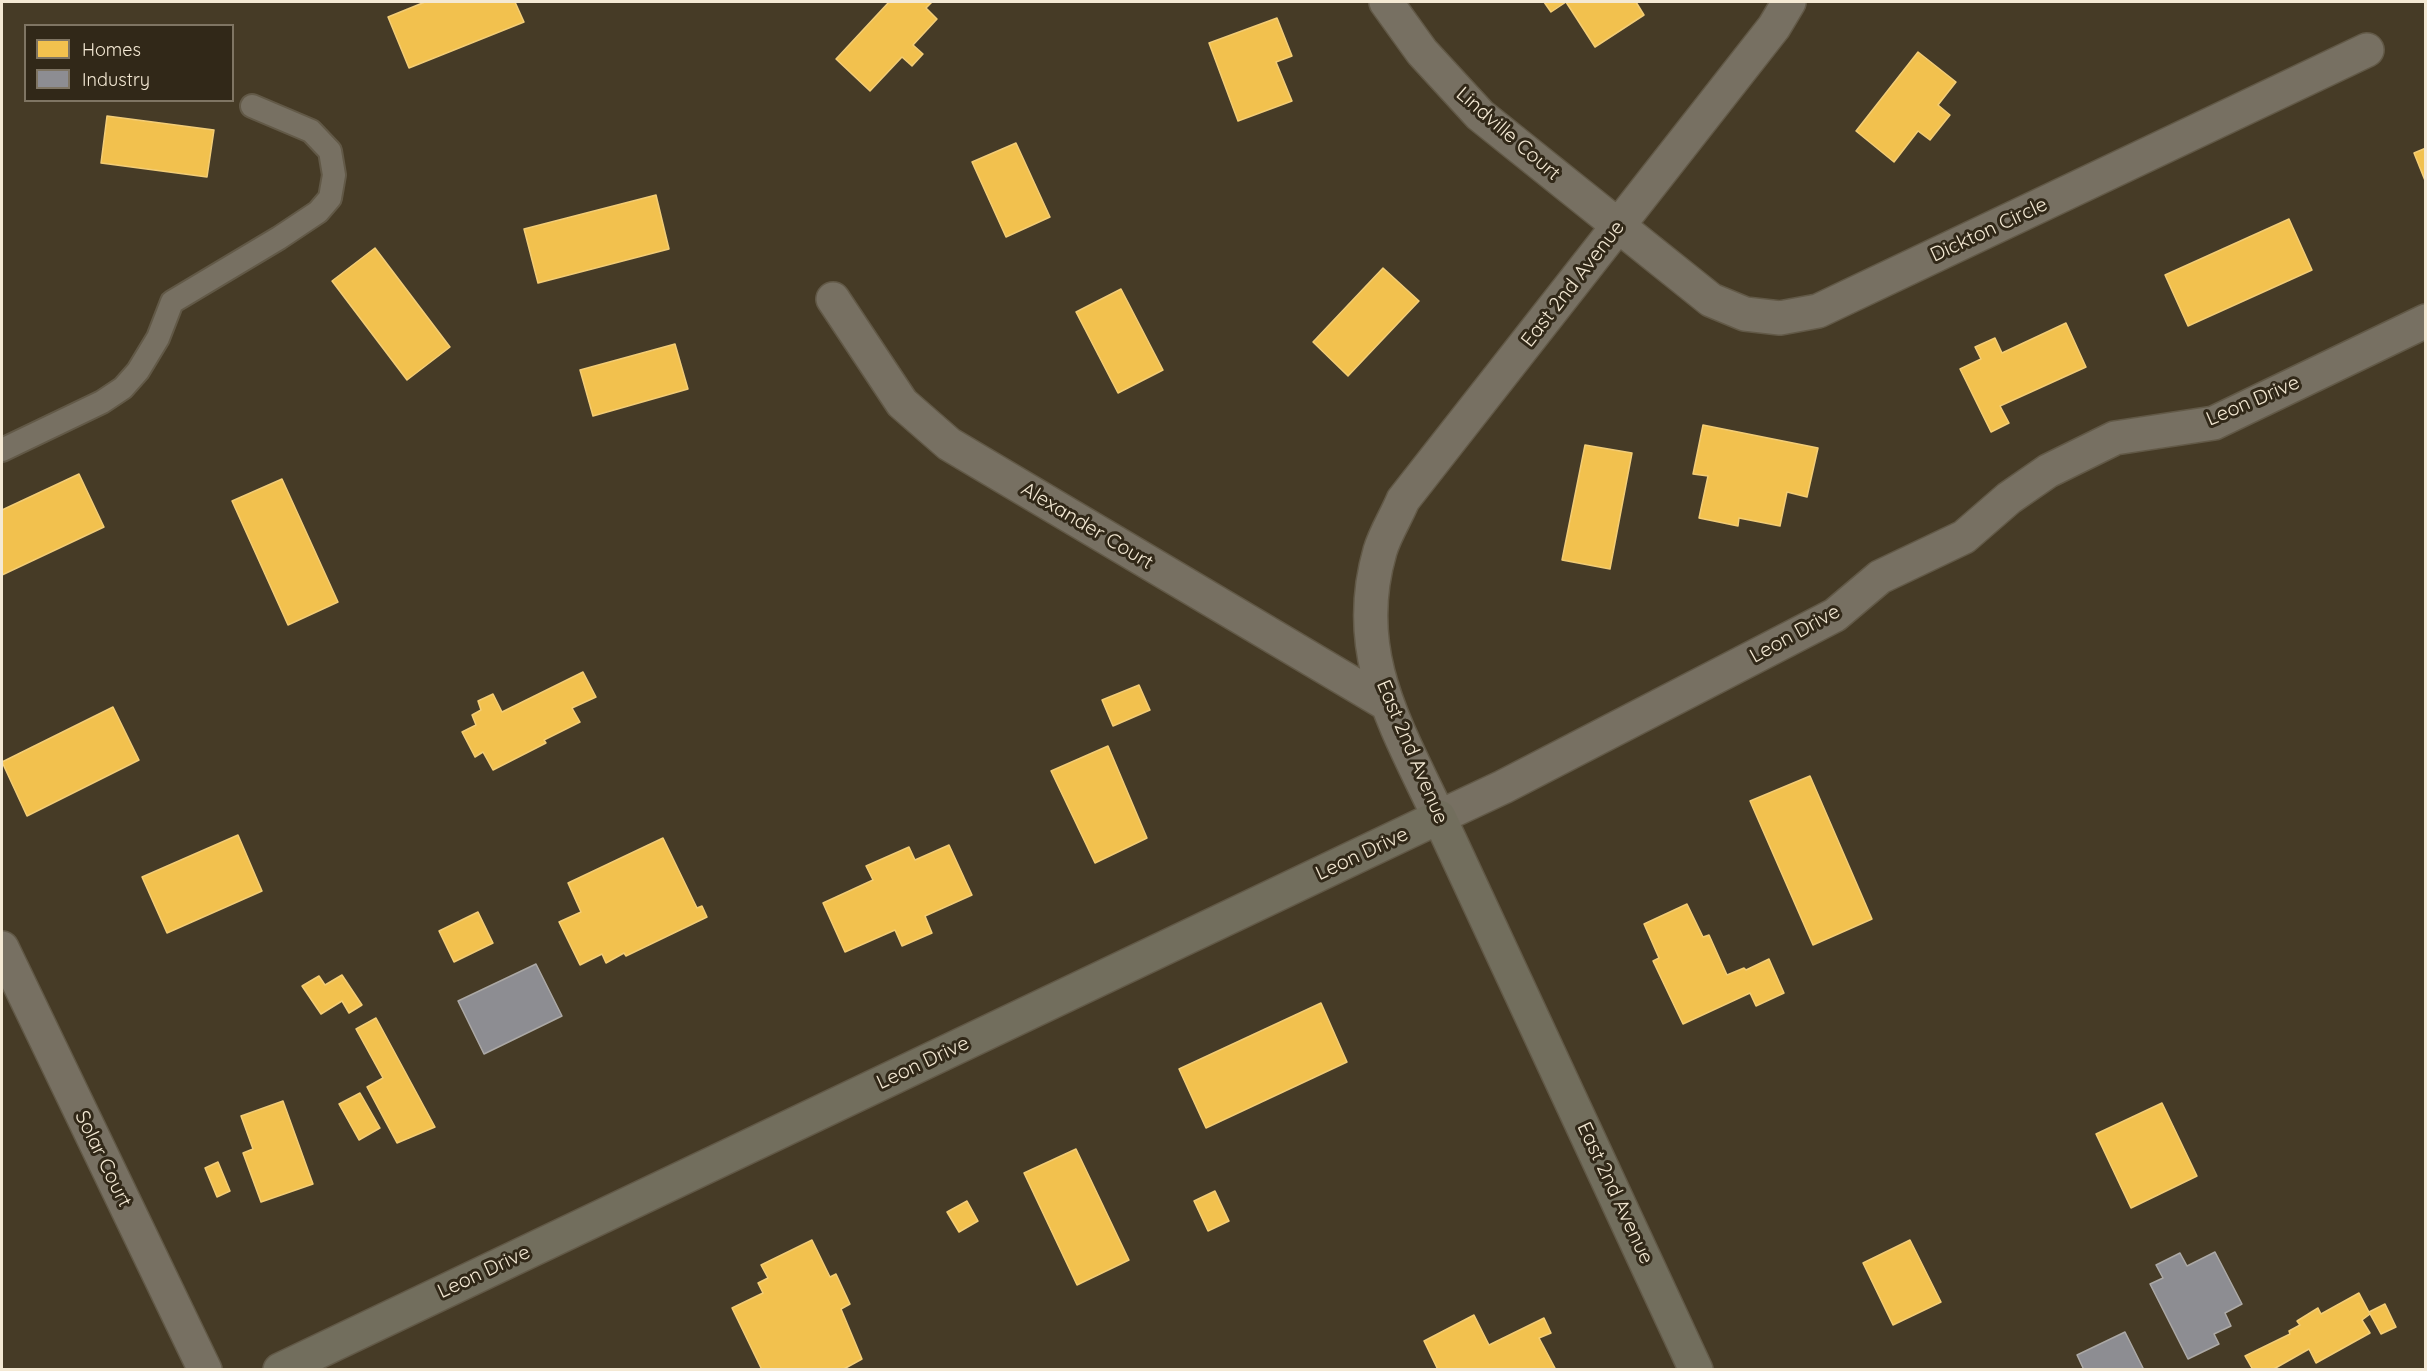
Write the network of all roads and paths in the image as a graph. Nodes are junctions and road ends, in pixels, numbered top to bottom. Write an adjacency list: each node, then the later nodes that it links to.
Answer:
1 (1386, 2): 5 (street, Lindville Court)
2 (1789, 2): 5 (street, East 2nd Avenue)
3 (2367, 50): 5 (street, Dickton Circle)
4 (252, 106): 8 (lane)
5 (1618, 227): 9 (street, East 2nd Avenue)
6 (833, 299): 9 (street, Alexander Court)
7 (2426, 321): 10 (street, Leon Drive)
8 (2, 450)
9 (1387, 704): 10 (street, East 2nd Avenue)
10 (1439, 817): 13 (street, Leon Drive); 14 (street, East 2nd Avenue)
11 (2, 948): 12 (street, Solar Court)
12 (205, 1370)
13 (280, 1370)
14 (1696, 1370)

